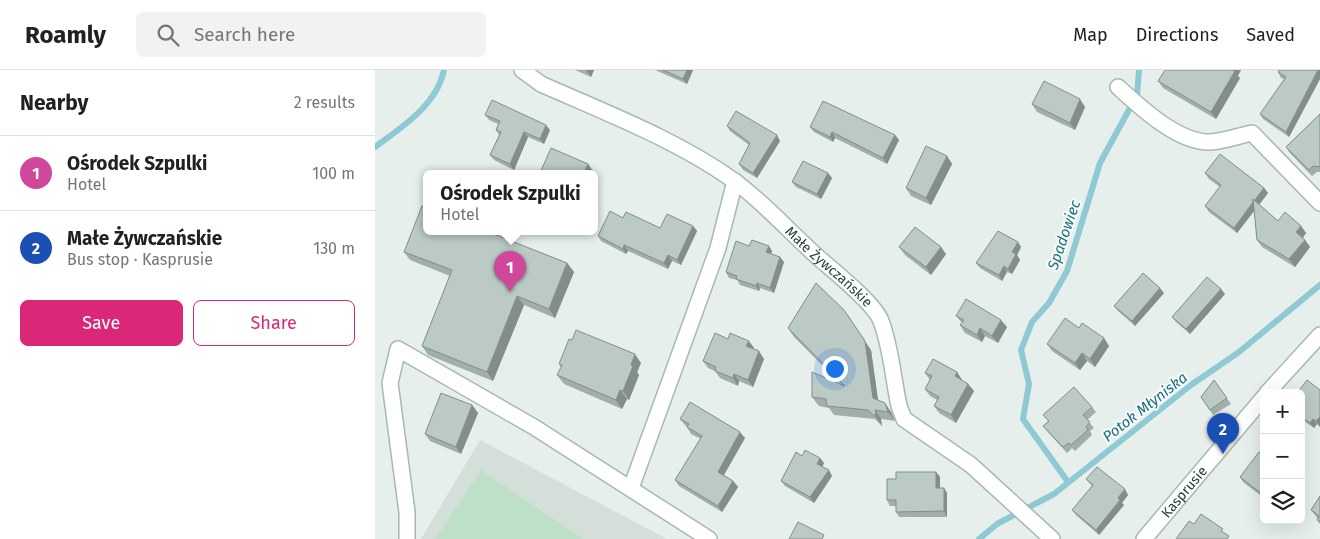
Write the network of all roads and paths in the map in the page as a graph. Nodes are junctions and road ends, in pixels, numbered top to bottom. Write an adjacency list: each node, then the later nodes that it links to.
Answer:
1 (522, 70): 3 (street, Małe Żywczańskie)
2 (1118, 87): 4 (street)
3 (735, 181): 8 (street); 11 (street, Małe Żywczańskie)
4 (1320, 203)
5 (1320, 335): 6 (street)
6 (1271, 389)
7 (1260, 401): 12 (street, Kasprusie)
8 (631, 488): 9 (street); 10 (street)
9 (407, 539)
10 (709, 539)
11 (1052, 539)
12 (1144, 539)

